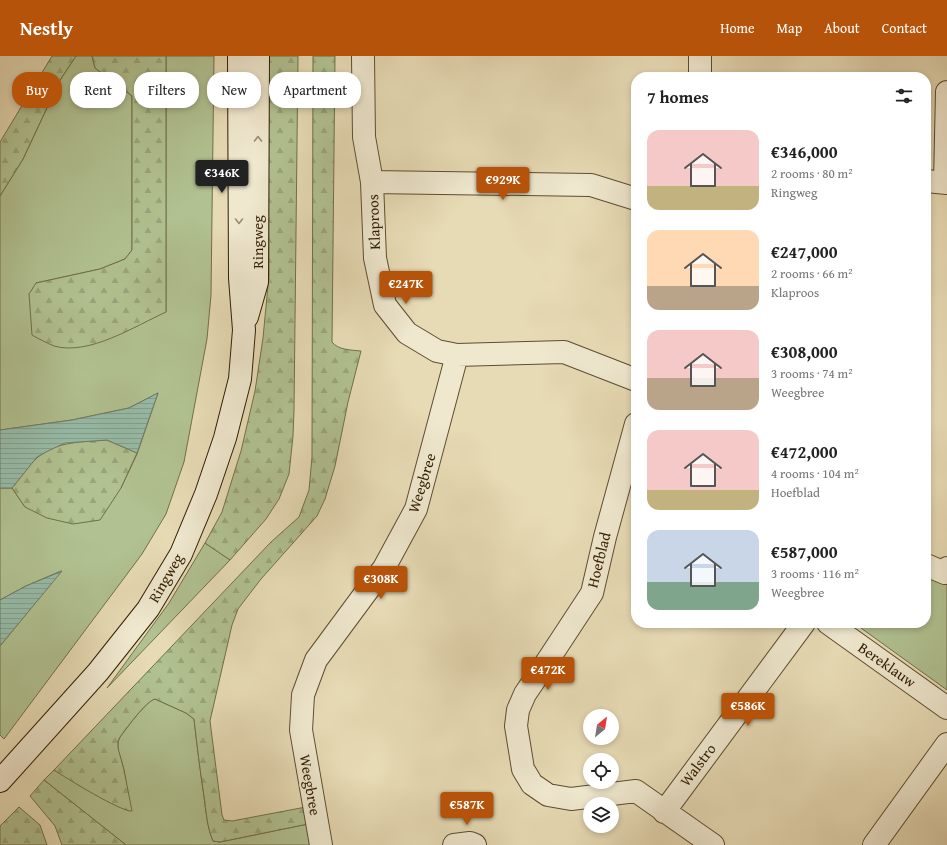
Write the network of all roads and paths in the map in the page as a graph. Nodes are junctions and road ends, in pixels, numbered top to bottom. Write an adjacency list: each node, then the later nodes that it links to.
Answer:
1 (239, 56): 10 (street, Ringweg, one-way to 10)
2 (258, 56): 10 (street, Ringweg, one-way to 2)
3 (363, 56): 7 (street, Klaproos)
4 (700, 56): 5 (street)
5 (700, 72)
6 (947, 92): 8 (street)
7 (372, 182): 9 (street); 11 (street, Klaproos)
8 (939, 182)
9 (631, 197)
10 (244, 330): 20 (street, Ringweg)
11 (457, 355): 12 (street, Klaproos); 22 (street, Weegbree)
12 (631, 378)
13 (631, 442): 21 (street, Hoefblad)
14 (931, 567): 15 (street)
15 (947, 568)
16 (800, 628): 21 (street, Walstro)
17 (835, 628): 18 (street, Bereklauw)
18 (947, 708)
19 (947, 744): 26 (street)
20 (0, 781)
21 (664, 812): 25 (street, Hoefblad)
22 (321, 845)
23 (454, 845): 24 (street)
24 (475, 845)
25 (713, 845)
26 (874, 845)

